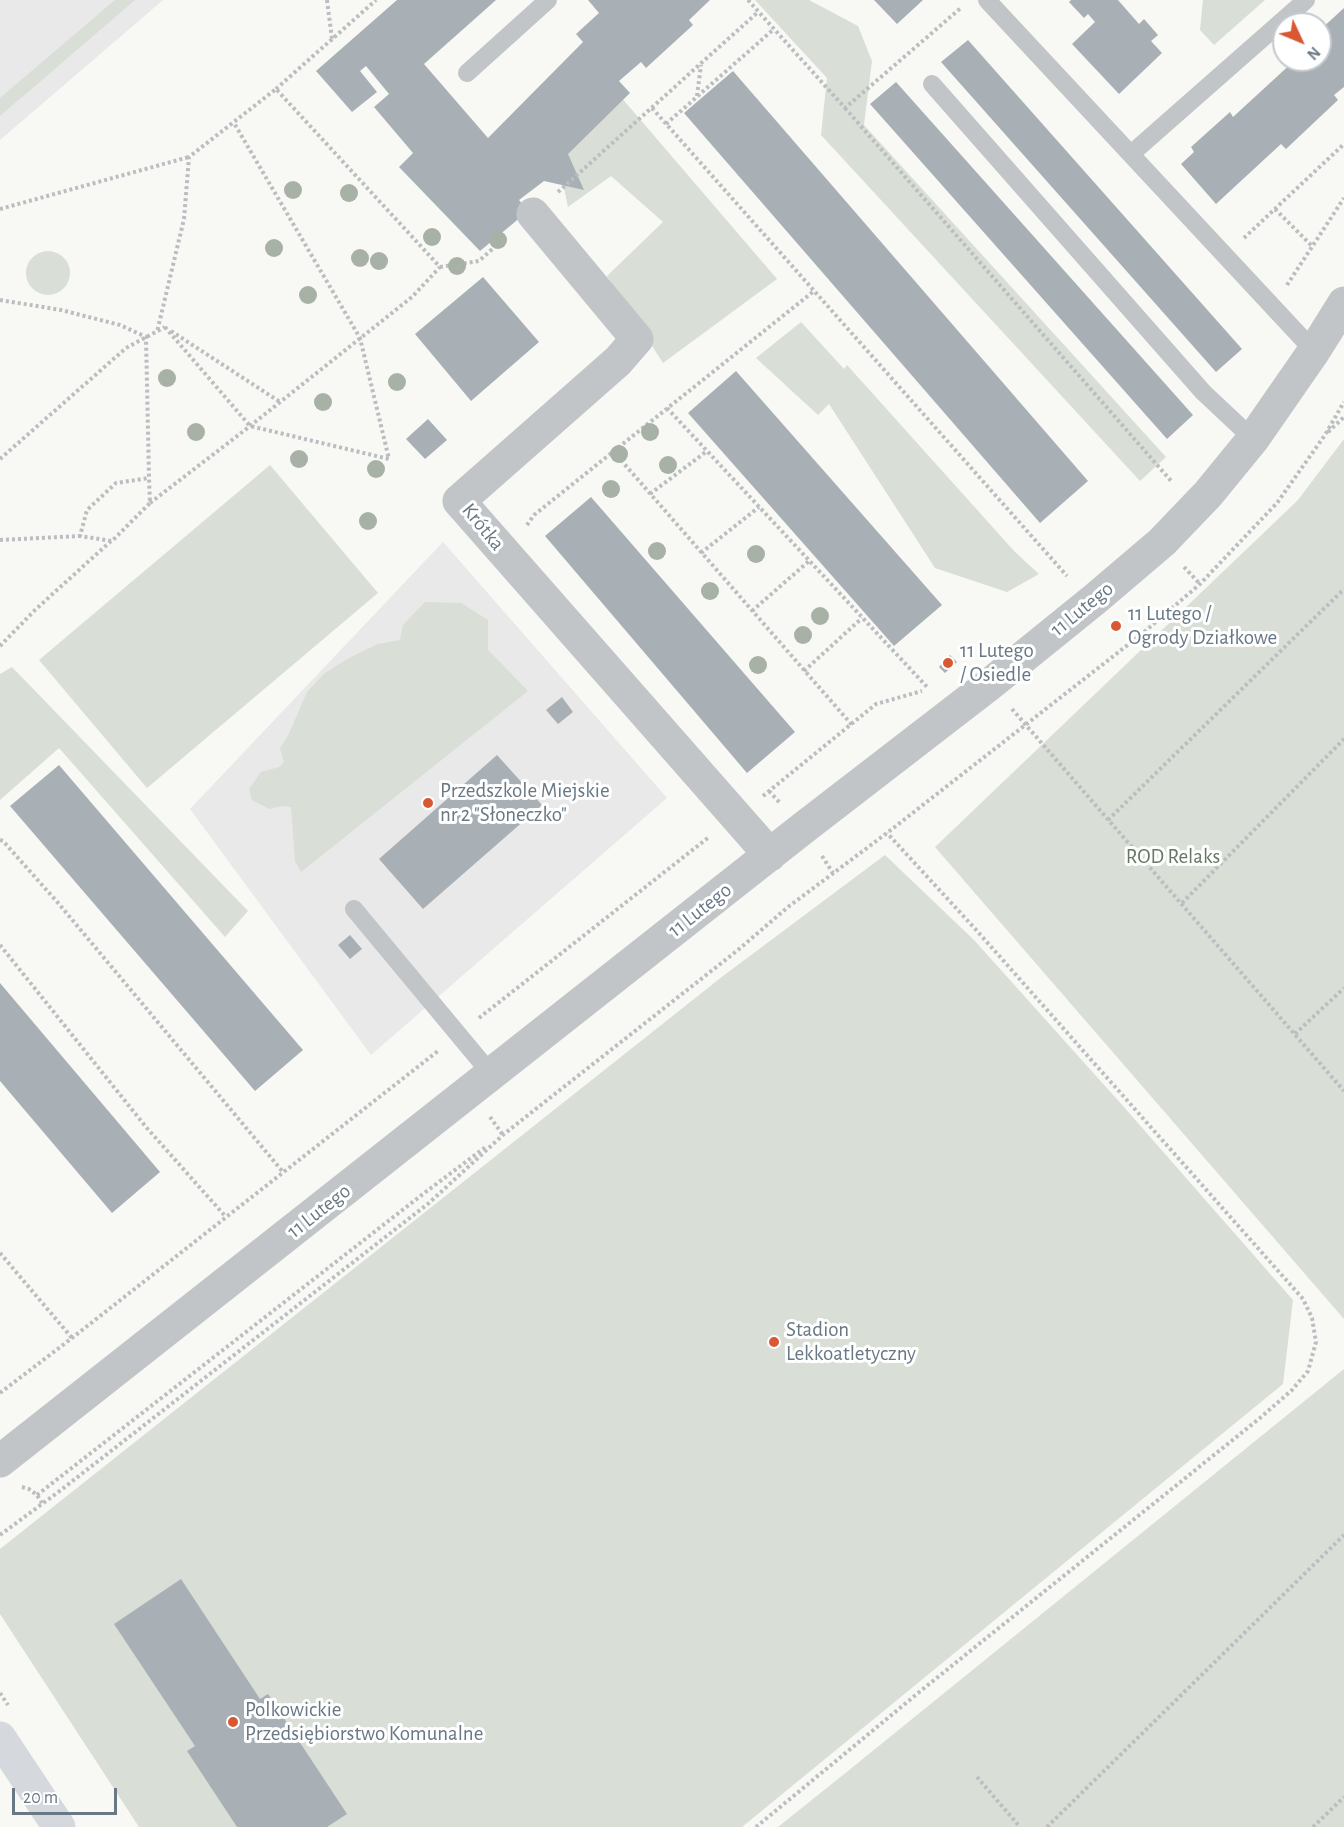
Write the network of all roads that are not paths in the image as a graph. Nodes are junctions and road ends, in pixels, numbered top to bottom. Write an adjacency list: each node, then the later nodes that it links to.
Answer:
1 (548, 0): 4 (lane)
2 (987, 0): 6 (lane)
3 (1306, 0): 6 (lane)
4 (467, 73)
5 (932, 84): 10 (lane)
6 (1131, 154): 9 (lane)
7 (533, 214): 11 (street, Krótka)
8 (1344, 303): 9 (street, 11 Lutego)
9 (1314, 351): 10 (street, 11 Lutego)
10 (1252, 439): 11 (street, 11 Lutego)
11 (770, 855): 13 (street, 11 Lutego)
12 (354, 909): 13 (lane)
13 (481, 1083): 14 (street, 11 Lutego)
14 (9, 1474)
15 (0, 1738): 16 (street)
16 (59, 1827)

